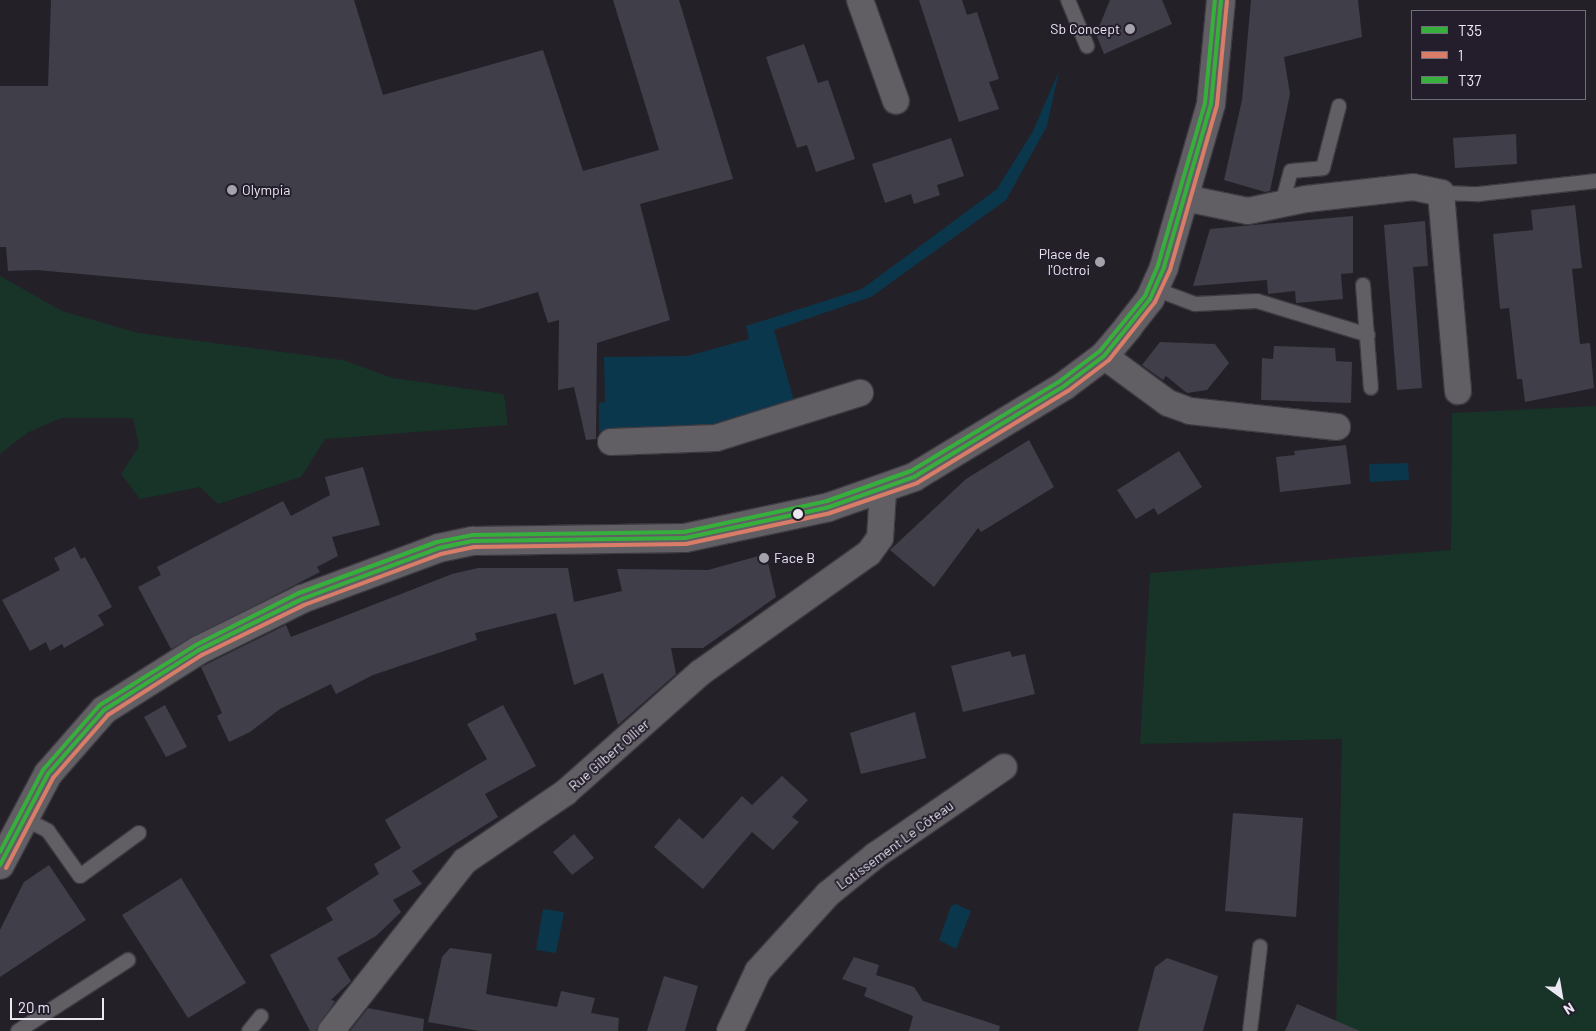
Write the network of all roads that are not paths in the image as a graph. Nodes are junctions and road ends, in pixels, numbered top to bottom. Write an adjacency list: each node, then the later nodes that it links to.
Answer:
1 (860, 0): 5 (street)
2 (1068, 0): 4 (lane)
3 (1221, 0): 9 (main road)
4 (1087, 46)
5 (896, 101)
6 (1339, 106): 10 (lane)
7 (1596, 181): 8 (lane)
8 (1441, 193): 10 (street); 16 (street)
9 (1185, 198): 10 (street); 12 (main road)
10 (1282, 204)
11 (1363, 285): 13 (lane)
12 (1155, 289): 13 (lane); 14 (main road)
13 (1368, 336): 15 (lane)
14 (1104, 356): 18 (street); 20 (main road)
15 (1371, 388)
16 (1458, 391)
17 (860, 393): 19 (street)
18 (1337, 427)
19 (611, 442)
20 (883, 490): 22 (main road); 30 (street, Rue Gilbert Ollier)
21 (1004, 767): 31 (street, Lotissement Le Côteau)
22 (23, 818): 23 (lane); 24 (main road)
23 (138, 833)
24 (0, 865)
25 (1260, 947): 32 (lane)
26 (128, 960): 28 (lane)
27 (261, 1016): 29 (lane)
28 (18, 1031)
29 (249, 1031)
30 (331, 1031)
31 (730, 1031)
32 (1250, 1031)

